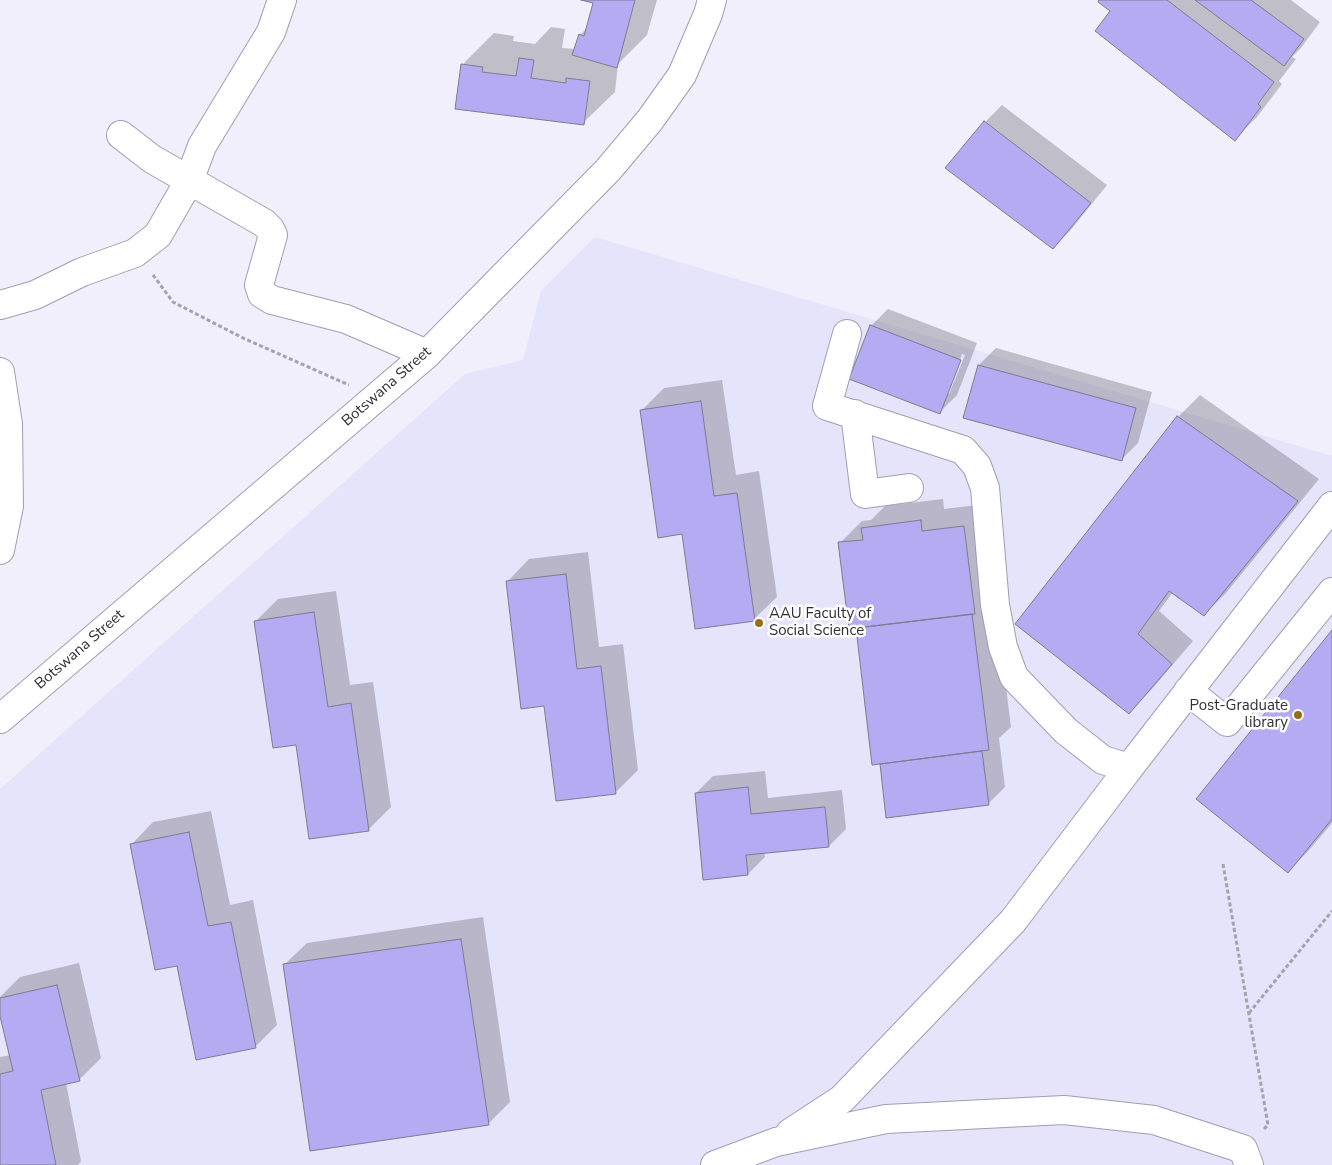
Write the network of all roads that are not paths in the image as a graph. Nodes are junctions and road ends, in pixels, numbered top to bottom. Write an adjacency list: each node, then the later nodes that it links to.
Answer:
1 (282, 0): 4 (street)
2 (712, 0): 7 (street, Botswana Street)
3 (121, 135): 4 (street)
4 (188, 181): 5 (street); 7 (street)
5 (0, 305)
6 (848, 334): 9 (street)
7 (427, 354): 16 (street, Botswana Street)
8 (0, 372): 11 (street)
9 (855, 414): 10 (street); 17 (street)
10 (909, 488)
11 (4, 505): 13 (street)
12 (1332, 506): 15 (street)
13 (0, 550)
14 (1332, 592): 15 (street)
15 (1188, 691): 17 (street)
16 (0, 719)
17 (1129, 768): 18 (street)
18 (776, 1142): 19 (street); 20 (street)
19 (1246, 1157)
20 (715, 1165)

